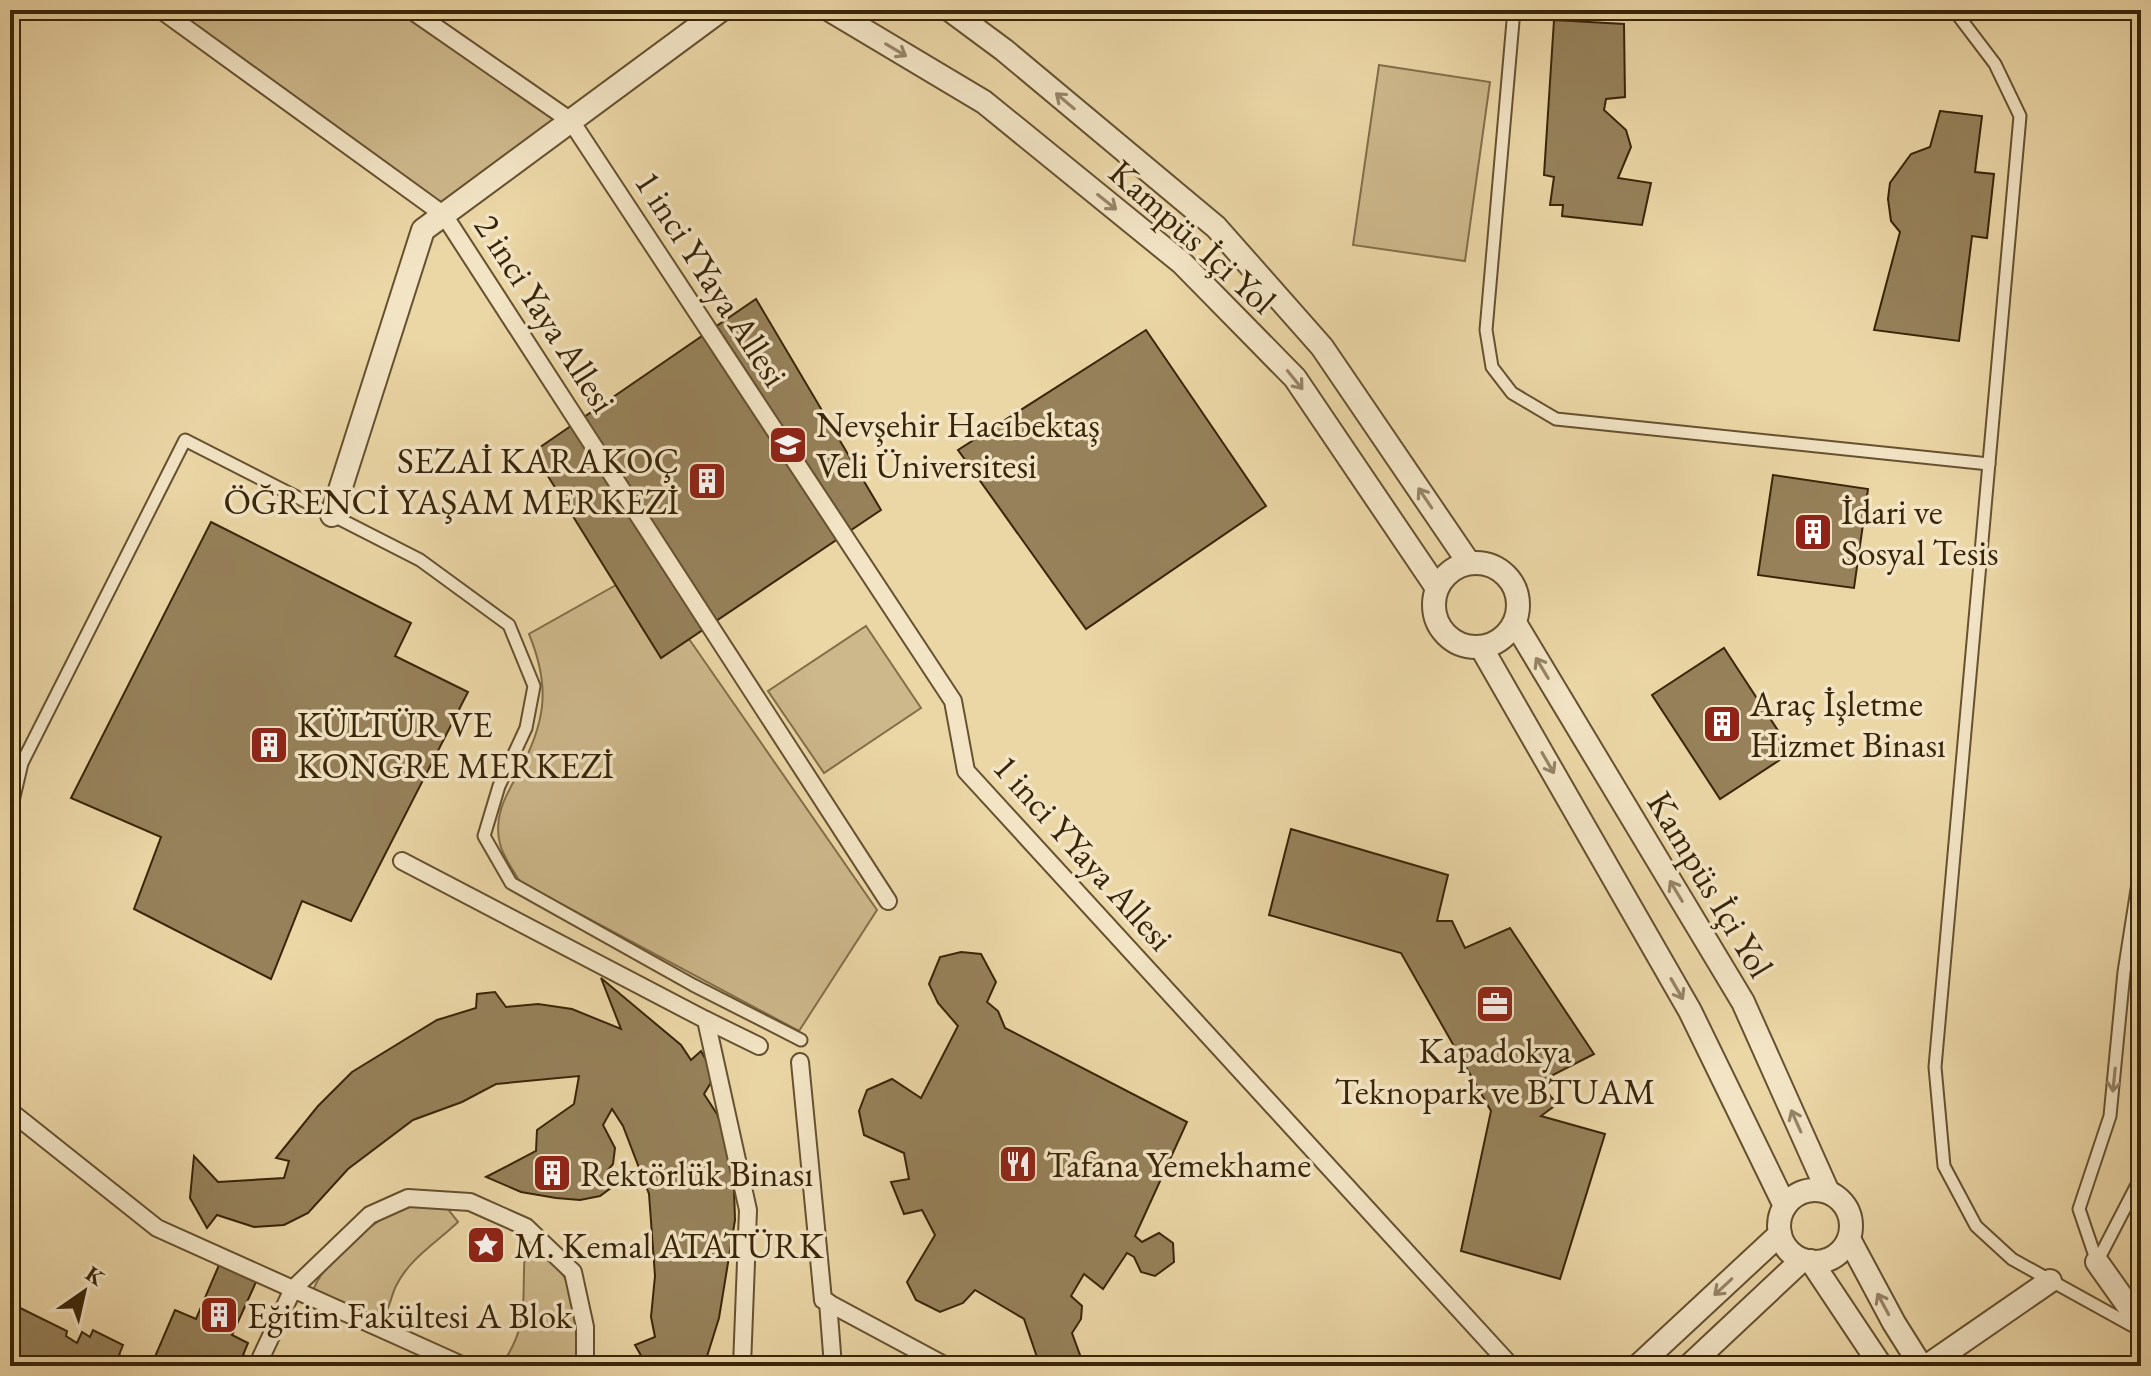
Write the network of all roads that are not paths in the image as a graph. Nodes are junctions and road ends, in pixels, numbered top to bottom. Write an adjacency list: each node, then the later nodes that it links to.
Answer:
1 (161, 10): 9 (street, 2 inci Yaya Allesi)
2 (411, 10): 8 (street, 1 inci YYaya Allesi)
3 (721, 10): 8 (street)
4 (830, 10): 13 (street, Kampüs İçi Yol, one-way to 13)
5 (950, 10): 12 (street, Kampüs İçi Yol, one-way to 5)
6 (1514, 10): 10 (lane)
7 (1954, 10): 10 (lane)
8 (571, 121): 9 (street); 44 (street, 1 inci YYaya Allesi)
9 (444, 215): 11 (street); 19 (street, 2 inci Yaya Allesi)
10 (1989, 464): 33 (lane)
11 (332, 515): 16 (lane); 22 (lane)
12 (1469, 563): 13 (street); 14 (street)
13 (1437, 588): 15 (street)
14 (1515, 623): 15 (street); 27 (street, Kampüs İçi Yol, one-way to 14)
15 (1481, 647): 28 (street, one-way to 28)
16 (10, 814)
17 (402, 861): 21 (street)
18 (2141, 864): 20 (lane)
19 (888, 901)
20 (2137, 920): 32 (lane, one-way to 32)
21 (706, 1020): 23 (street); 41 (street)
22 (801, 1040)
23 (759, 1046)
24 (800, 1062): 35 (street)
25 (10, 1111): 34 (street)
26 (2141, 1177): 32 (lane)
27 (1828, 1192): 28 (street); 30 (street)
28 (1785, 1206): 29 (street)
29 (1780, 1234): 31 (street); 45 (street, one-way to 45)
30 (1849, 1239): 31 (street); 48 (street, one-way to 30)
31 (1806, 1260): 46 (street); 47 (street)
32 (2097, 1262): 36 (street)
33 (2050, 1281): 37 (lane); 48 (street)
34 (293, 1289): 38 (street); 39 (street); 40 (street)
35 (828, 1302): 42 (street); 43 (street)
36 (2141, 1324)
37 (2141, 1331)
38 (257, 1366)
39 (464, 1366)
40 (585, 1366)
41 (742, 1366)
42 (833, 1366)
43 (946, 1366)
44 (1511, 1366)
45 (1638, 1366)
46 (1689, 1366)
47 (1881, 1366)
48 (1924, 1366)

